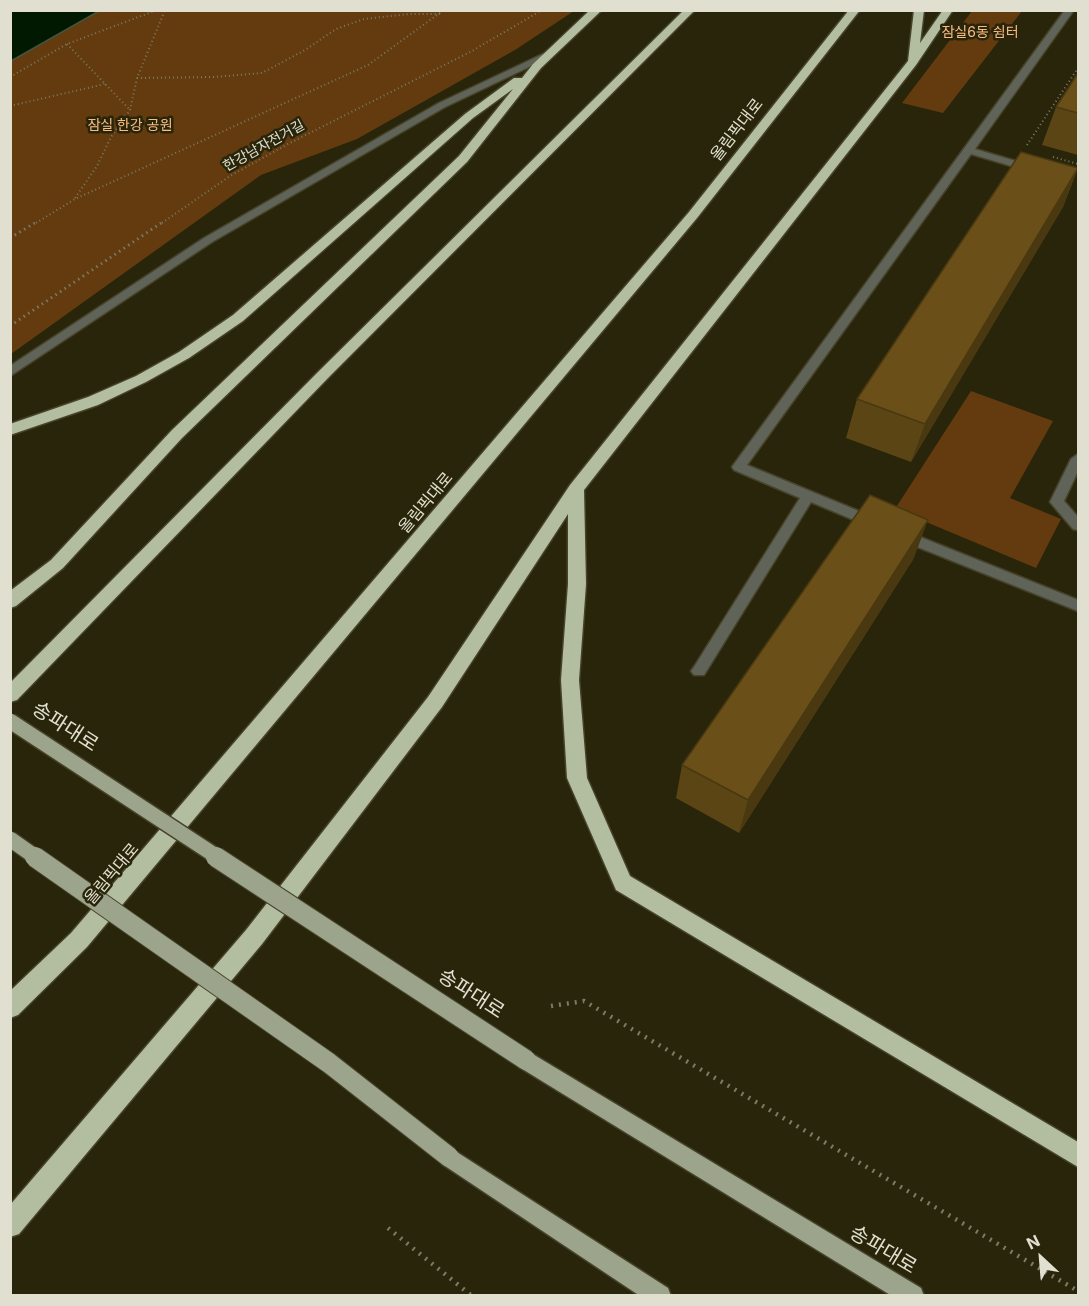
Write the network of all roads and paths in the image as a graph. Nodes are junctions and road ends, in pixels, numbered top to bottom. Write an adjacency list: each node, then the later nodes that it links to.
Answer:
1 (157, 10): 12 (path)
2 (165, 10): 17 (path)
3 (444, 10): 11 (path)
4 (542, 10): 26 (path, 한강남자전거길)
5 (597, 10): 13 (highway)
6 (690, 10): 36 (highway)
7 (855, 10): 40 (highway, 올림픽대로)
8 (919, 10): 14 (highway)
9 (948, 10): 14 (highway)
10 (1070, 10): 22 (lane)
11 (441, 14): 17 (path); 24 (path)
12 (67, 44): 16 (path); 18 (path)
13 (542, 61): 27 (lane); 28 (highway); 33 (highway)
14 (912, 63): 30 (highway)
15 (1078, 68): 21 (path)
16 (10, 77)
17 (137, 78): 20 (path)
18 (105, 84): 19 (path); 20 (path)
19 (10, 106)
20 (130, 111): 24 (path)
21 (1025, 149)
22 (968, 150): 23 (lane); 31 (lane)
23 (1046, 172)
24 (75, 199): 25 (path)
25 (10, 238)
26 (10, 326)
27 (10, 372)
28 (10, 430)
29 (1078, 459): 32 (lane)
30 (576, 489): 41 (highway); 42 (highway)
31 (808, 496): 34 (lane); 35 (lane)
32 (1078, 525)
33 (10, 601)
34 (1078, 606)
35 (699, 671)
36 (10, 695)
37 (10, 721): 47 (main road, 송파대로, bridge)
38 (10, 839): 46 (main road, bridge)
39 (551, 1006): 44 (path)
40 (10, 1007)
41 (1078, 1155)
42 (10, 1225)
43 (388, 1228): 45 (path)
44 (1078, 1291)
45 (472, 1296)
46 (660, 1296)
47 (913, 1296)

